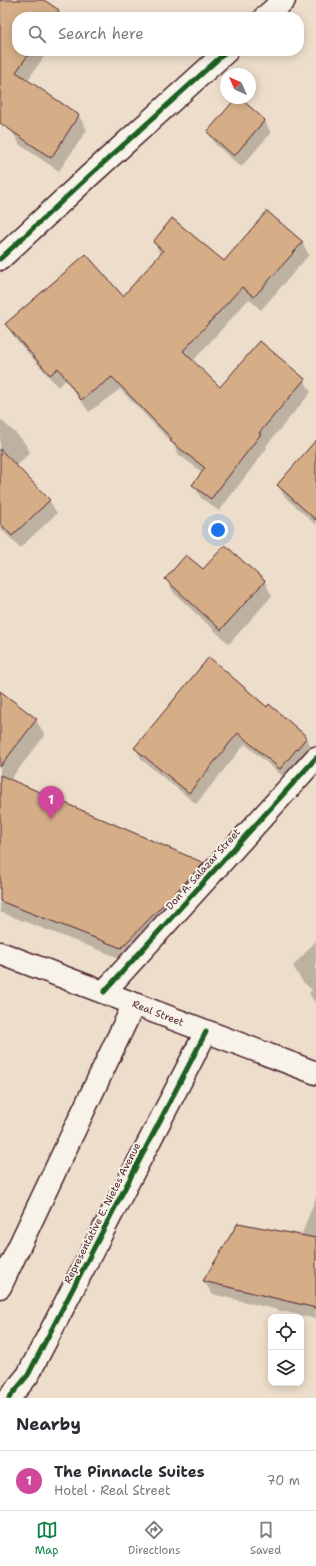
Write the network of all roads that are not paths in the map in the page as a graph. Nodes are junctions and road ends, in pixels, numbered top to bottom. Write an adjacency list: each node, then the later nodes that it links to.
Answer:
1 (284, 0): 2 (street)
2 (271, 12)
3 (221, 56): 4 (street)
4 (0, 259)
5 (316, 758): 7 (street, Don A. Salazar Street)
6 (0, 953): 7 (street, Real Street)
7 (104, 992): 8 (street, Real Street)
8 (134, 1004): 9 (street, Real Street); 11 (street)
9 (206, 1032): 10 (street, Real Street); 12 (street, Representative E. Nietes Avenue)
10 (316, 1073)
11 (0, 1287)
12 (9, 1398)

